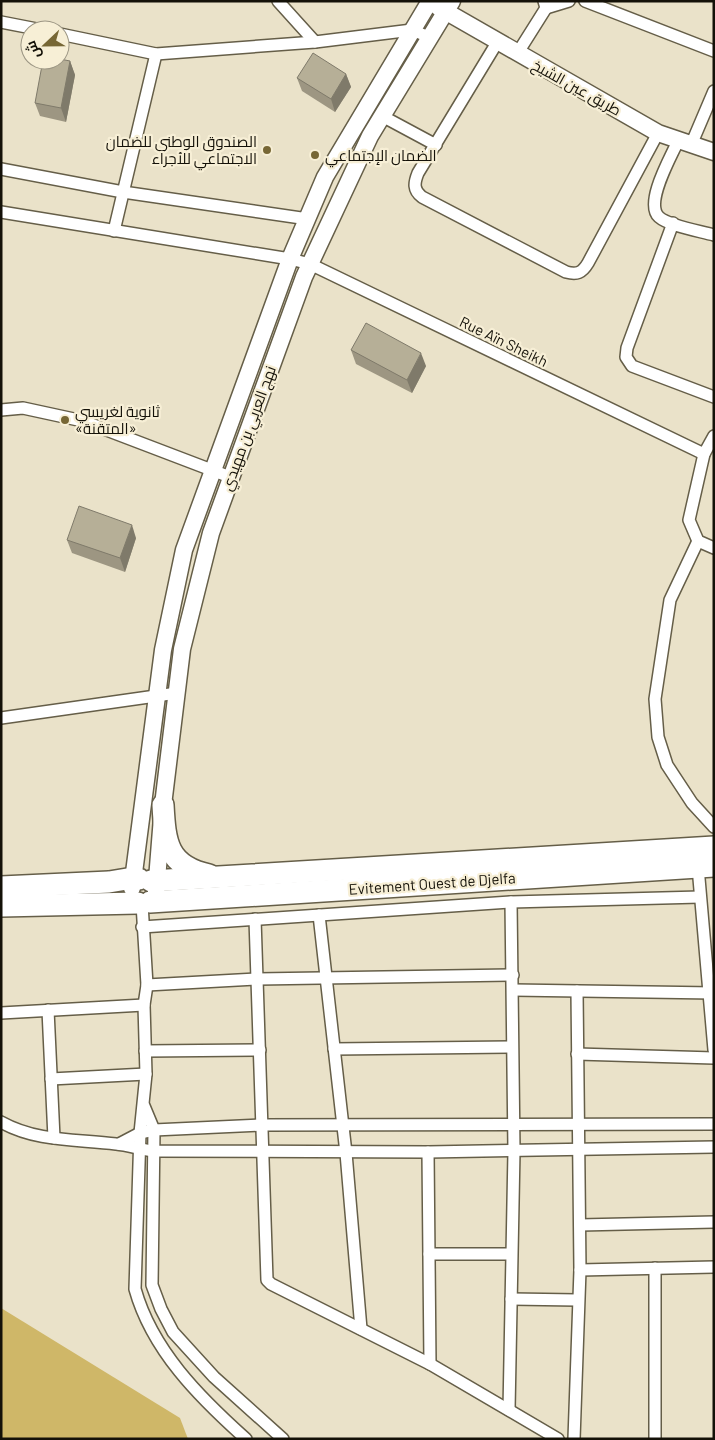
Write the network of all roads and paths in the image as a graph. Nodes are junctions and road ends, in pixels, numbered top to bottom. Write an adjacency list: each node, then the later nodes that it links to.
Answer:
1 (278, 1): 13 (street)
2 (569, 1): 5 (street)
3 (585, 1): 14 (street)
4 (429, 2): 6 (main road, طريق عين الشيخ); 9 (main road, نهج العربي بن مهيدي)
5 (545, 5): 16 (street)
6 (449, 6): 11 (main road, نهج العربي بن مهيدي); 12 (main road, طريق عين الشيخ)
7 (1, 22): 8 (street)
8 (20, 26)
9 (412, 30): 11 (street); 13 (street); 26 (main road, نهج العربي بن مهيدي)
10 (70, 36): 15 (street)
11 (429, 36): 18 (main road, نهج العربي بن مهيدي)
12 (498, 41): 16 (main road, طريق عين الشيخ); 21 (street)
13 (315, 42): 15 (street)
14 (714, 51)
15 (156, 54): 24 (street)
16 (517, 54): 19 (main road, طريق عين الشيخ)
17 (714, 91): 20 (street)
18 (382, 116): 21 (street); 31 (main road, نهج العربي بن مهيدي)
19 (658, 133): 20 (main road, طريق عين الشيخ); 21 (street)
20 (684, 143): 22 (main road, طريق عين الشيخ); 27 (street)
21 (436, 145)
22 (714, 152)
23 (1, 169): 24 (street)
24 (123, 192): 26 (street); 28 (street)
25 (1, 212): 28 (street, Rue Aïn Sheikh)
26 (308, 219): 30 (main road, نهج العربي بن مهيدي)
27 (673, 223): 29 (street); 32 (street)
28 (114, 231): 30 (street, Rue Aïn Sheikh)
29 (714, 235)
30 (290, 259): 31 (street, Rue Aïn Sheikh); 35 (main road, نهج العربي بن مهيدي)
31 (310, 264): 36 (main road, نهج العربي بن مهيدي); 37 (street, Rue Aïn Sheikh)
32 (714, 397)
33 (1, 410): 38 (street)
34 (714, 436): 37 (street)
35 (222, 441): 36 (main road); 38 (main road, نهج العربي بن مهيدي)
36 (240, 449): 39 (main road, نهج العربي بن مهيدي)
37 (704, 454): 40 (street)
38 (212, 469): 39 (street); 43 (main road, نهج العربي بن مهيدي)
39 (230, 477): 42 (main road, نهج العربي بن مهيدي)
40 (698, 541): 41 (street); 46 (street)
41 (714, 548)
42 (177, 693): 43 (street); 45 (main road, نهج العربي بن مهيدي)
43 (158, 695): 44 (street); 51 (main road, نهج العربي بن مهيدي)
44 (1, 718)
45 (163, 805): 49 (highway); 51 (main road, نهج العربي بن مهيدي)
46 (714, 827)
47 (714, 847): 49 (highway, Evitement Ouest de Djelfa)
48 (706, 866): 51 (highway, Evitement Ouest de Djelfa); 52 (street)
49 (224, 878): 51 (highway, Evitement Ouest de Djelfa)
50 (1, 888): 51 (highway, Evitement Ouest de Djelfa)
51 (144, 890): 54 (highway, Evitement Ouest de Djelfa); 57 (street)
52 (700, 897): 53 (street); 64 (street)
53 (511, 902): 55 (street); 58 (street)
54 (1, 906)
55 (319, 915): 56 (street); 60 (street)
56 (255, 919): 57 (street); 59 (street)
57 (142, 927): 61 (street)
58 (513, 975): 60 (street); 62 (street)
59 (258, 979): 60 (street); 61 (street); 70 (street)
60 (326, 979): 69 (street)
61 (147, 985): 65 (street)
62 (513, 990): 63 (street); 68 (street)
63 (577, 991): 64 (street); 73 (street)
64 (711, 993): 71 (street)
65 (144, 1005): 66 (street); 72 (street)
66 (48, 1010): 67 (street); 76 (street)
67 (1, 1013)
68 (512, 1048): 69 (street); 80 (street)
69 (334, 1049): 79 (street)
70 (260, 1050): 72 (street); 83 (street)
71 (714, 1050)
72 (145, 1051): 75 (street)
73 (577, 1054): 74 (street); 81 (street)
74 (714, 1058)
75 (146, 1074): 76 (street); 77 (street)
76 (51, 1078): 86 (street)
77 (144, 1106): 84 (street); 85 (street)
78 (1, 1122): 86 (street)
79 (342, 1124): 80 (street); 83 (street); 95 (street)
80 (512, 1124): 81 (street); 93 (street)
81 (578, 1124): 82 (street); 89 (street)
82 (714, 1124)
83 (262, 1125): 84 (street); 91 (street)
84 (154, 1130): 85 (street); 92 (street)
85 (140, 1133): 87 (street); 90 (street)
86 (54, 1138): 87 (street)
87 (119, 1144): 90 (street)
88 (714, 1147): 89 (street)
89 (579, 1149): 93 (street); 97 (street)
90 (139, 1150): 92 (street); 108 (street)
91 (263, 1150): 92 (street); 95 (street); 105 (street)
92 (154, 1151): 109 (street)
93 (514, 1151): 94 (street); 99 (street)
94 (428, 1152): 95 (street); 98 (street)
95 (346, 1153): 105 (street)
96 (714, 1222): 97 (street)
97 (580, 1225): 102 (street)
98 (428, 1254): 99 (street); 106 (street)
99 (511, 1254): 103 (street)
100 (714, 1267): 101 (street)
101 (655, 1268): 102 (street); 112 (street)
102 (580, 1270): 104 (street)
103 (511, 1299): 104 (street); 107 (street)
104 (577, 1300): 111 (street)
105 (361, 1329): 106 (street)
106 (430, 1364): 107 (street)
107 (509, 1410): 110 (street)
108 (246, 1439)
109 (283, 1439)
110 (558, 1439)
111 (574, 1439)
112 (655, 1439)

